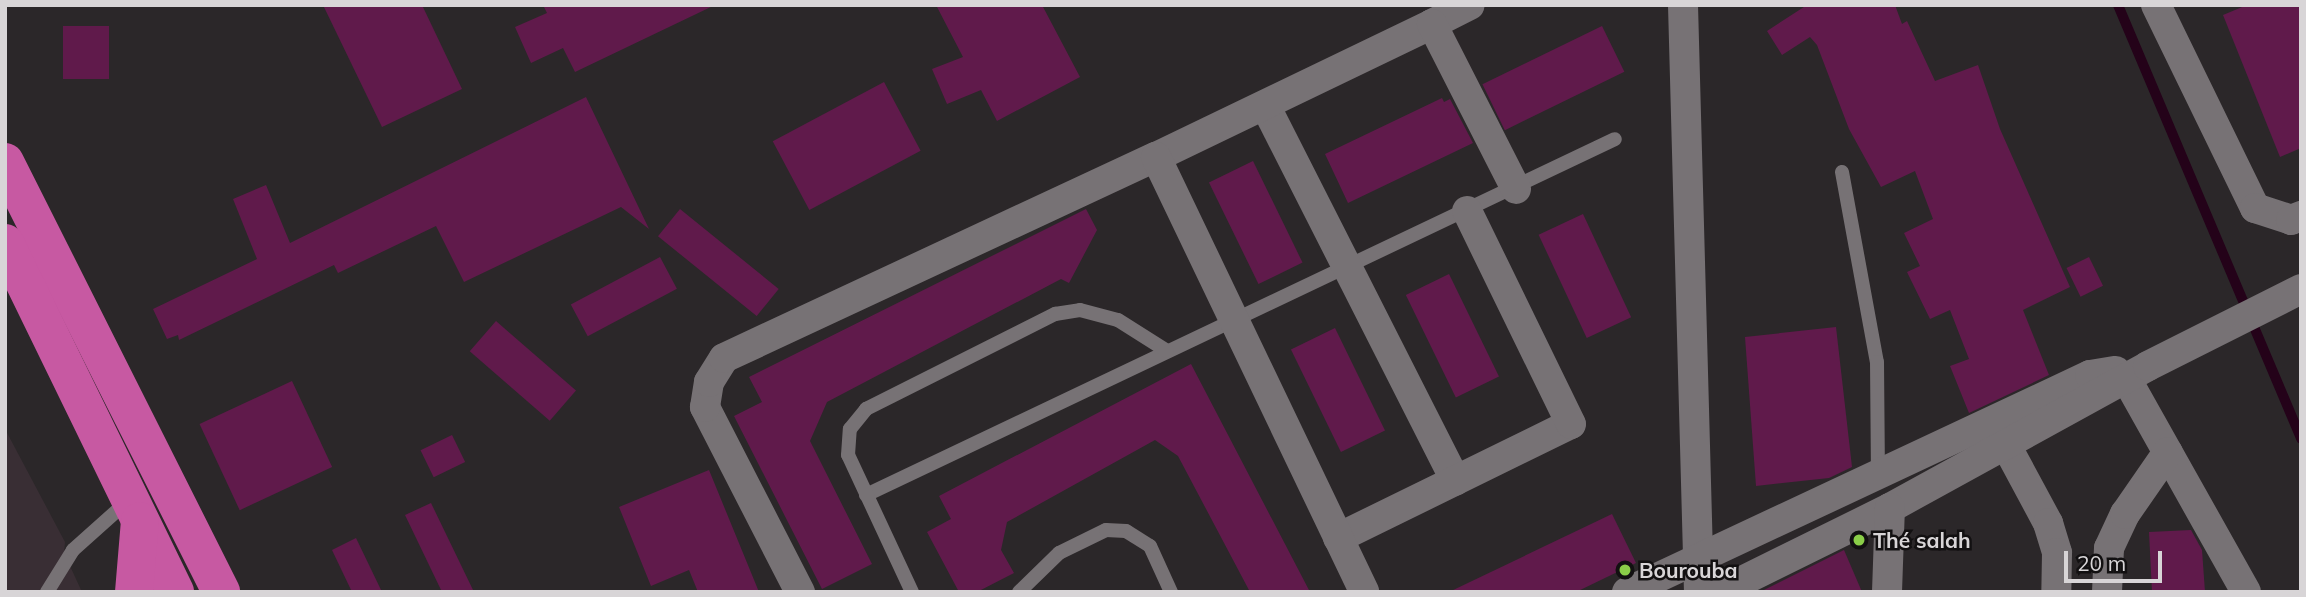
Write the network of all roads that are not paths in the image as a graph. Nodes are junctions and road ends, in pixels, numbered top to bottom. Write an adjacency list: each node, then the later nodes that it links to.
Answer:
1 (1470, 5): 4 (street)
2 (1683, 5): 27 (street)
3 (2156, 5): 12 (street)
4 (1432, 24): 5 (street); 10 (street)
5 (1266, 107): 7 (street); 14 (street)
6 (1615, 139): 10 (lane)
7 (1156, 157): 16 (street); 33 (street)
8 (5, 162): 32 (highway)
9 (1842, 172): 21 (lane)
10 (1516, 189): 11 (lane)
11 (1467, 211): 14 (lane); 22 (street)
12 (2301, 216)
13 (5, 243): 25 (highway)
14 (1345, 268): 16 (lane); 22 (street)
15 (2301, 289): 18 (street)
16 (1234, 319): 17 (lane); 26 (street)
17 (1167, 351): 23 (lane); 23 (lane)
18 (2137, 372): 19 (street); 20 (street); 21 (street)
19 (2006, 445): 24 (street); 41 (street)
20 (2168, 452): 42 (street); 43 (street)
21 (1878, 474): 27 (street)
22 (1456, 481): 26 (street)
23 (866, 495): 28 (lane)
24 (1890, 508): 39 (street); 40 (street)
25 (135, 509): 29 (lane); 30 (highway); 31 (highway)
26 (1338, 538): 36 (street)
27 (1702, 556): 37 (street); 38 (street)
28 (910, 591)
29 (47, 592)
30 (134, 592)
31 (175, 592)
32 (220, 592)
33 (800, 592)
34 (1018, 592): 35 (lane)
35 (1171, 592)
36 (1364, 592)
37 (1627, 592)
38 (1699, 592)
39 (1720, 592)
40 (1887, 592)
41 (2056, 592)
42 (2107, 592)
43 (2246, 592)

